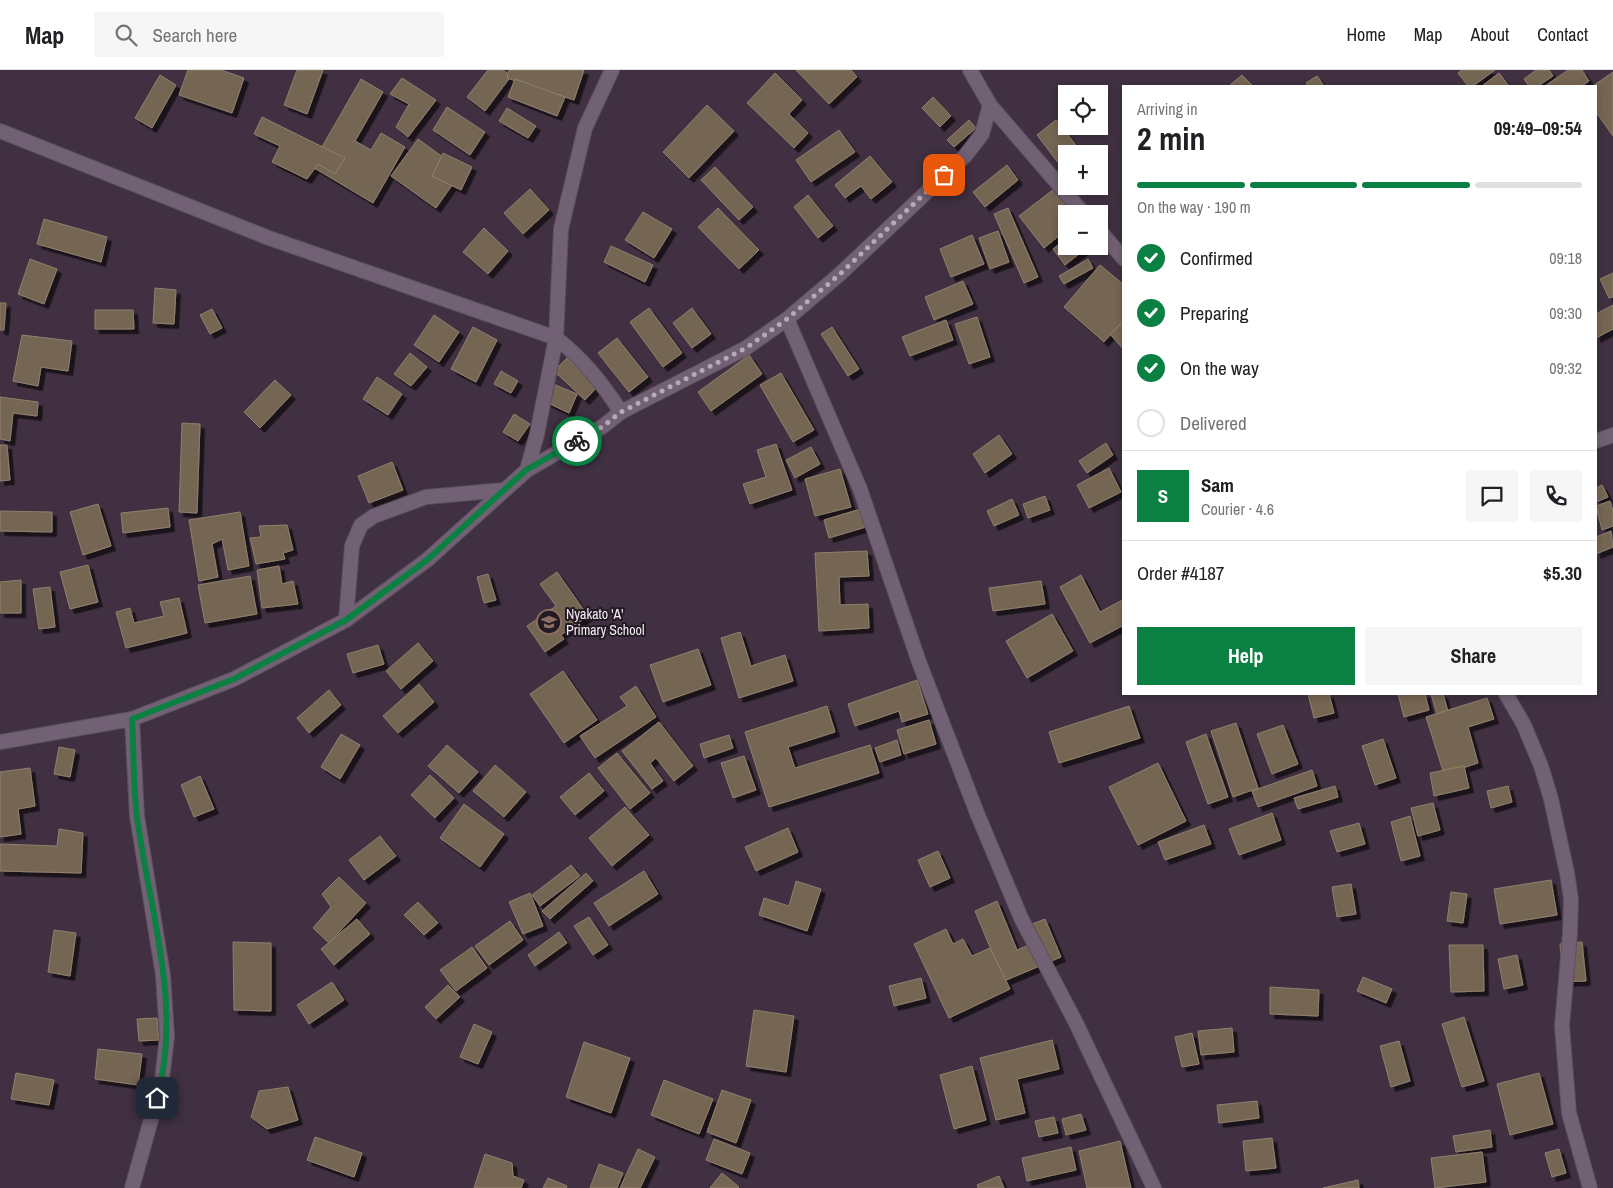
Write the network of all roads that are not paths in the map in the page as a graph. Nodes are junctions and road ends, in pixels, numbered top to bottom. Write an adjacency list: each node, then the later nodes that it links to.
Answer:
1 (612, 70): 9 (street)
2 (970, 70): 3 (street)
3 (990, 105): 5 (street); 8 (street)
4 (0, 131): 9 (street)
5 (1076, 205)
6 (1108, 240): 7 (street)
7 (1122, 257)
8 (787, 319): 10 (street); 20 (street)
9 (556, 338): 10 (street); 13 (street)
10 (621, 412): 13 (street)
11 (1613, 435): 12 (street)
12 (1597, 441)
13 (526, 470): 14 (street)
14 (503, 490): 15 (street); 15 (street)
15 (346, 620): 17 (street)
16 (1507, 695): 21 (street)
17 (132, 719): 18 (street); 19 (street)
18 (0, 742)
19 (132, 1188)
20 (1154, 1188)
21 (1590, 1188)

